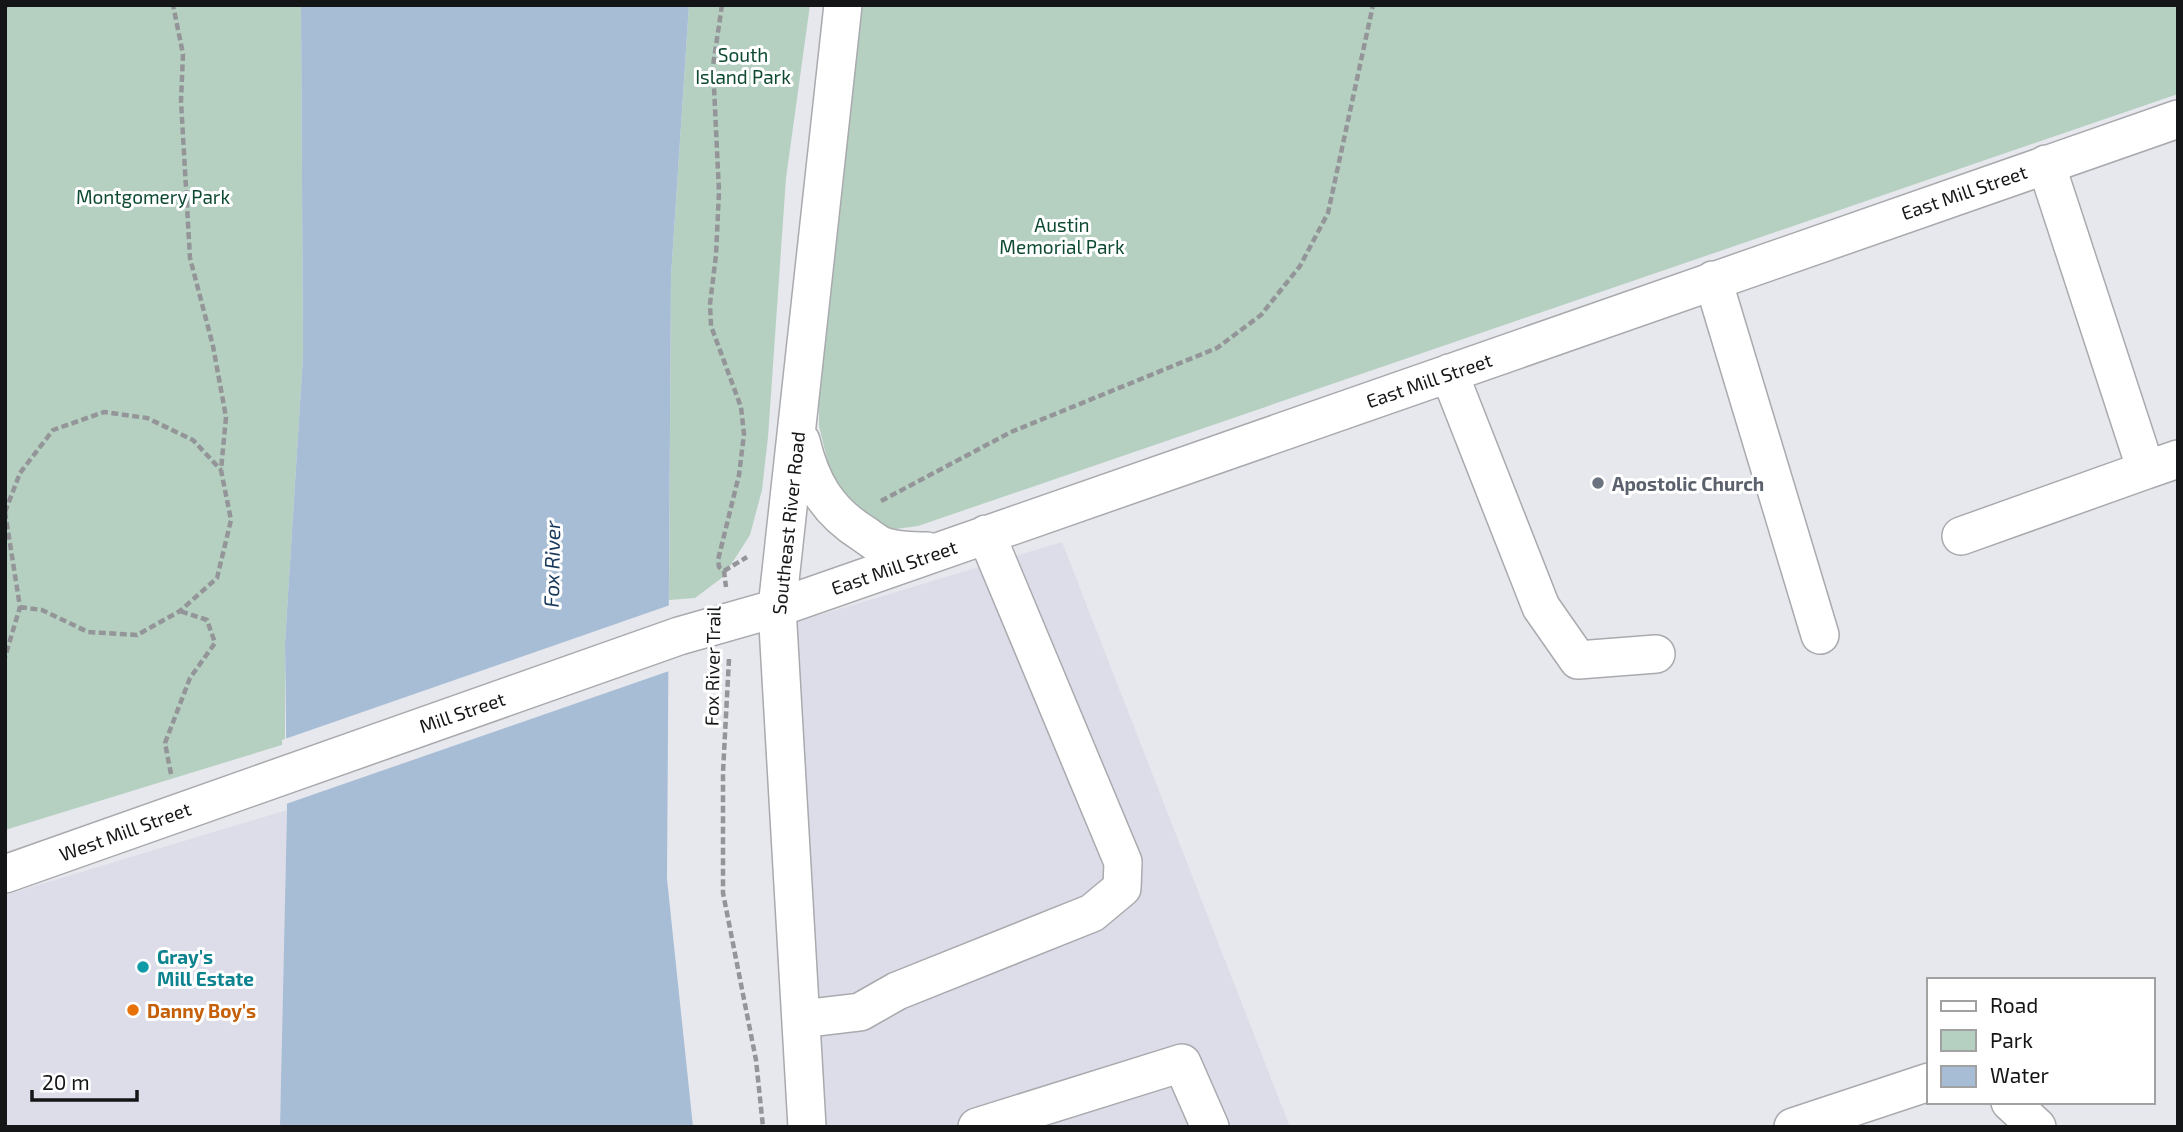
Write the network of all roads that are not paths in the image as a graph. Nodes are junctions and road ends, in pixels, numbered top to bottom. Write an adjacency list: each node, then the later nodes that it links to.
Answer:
1 (843, 5): 6 (street, Southeast River Road)
2 (2178, 119): 3 (street, East Mill Street)
3 (2046, 164): 4 (street, East Mill Street); 7 (street)
4 (1713, 280): 5 (street, East Mill Street); 12 (street)
5 (1449, 373): 8 (street, East Mill Street); 14 (street)
6 (797, 423): 10 (street); 11 (street, Southeast River Road)
7 (2162, 465): 9 (street)
8 (986, 534): 10 (street, East Mill Street); 17 (street)
9 (1961, 536)
10 (939, 551): 11 (street, East Mill Street)
11 (777, 608): 13 (street, East Mill Street); 17 (street, Southeast River Road)
12 (1820, 635)
13 (679, 636): 15 (street, Mill Street)
14 (1656, 654)
15 (245, 788): 16 (street, West Mill Street)
16 (5, 874)
17 (801, 1019): 20 (street, Southeast River Road)
18 (1927, 1083): 23 (street)
19 (2012, 1104): 24 (street)
20 (807, 1127)
21 (977, 1127): 22 (street)
22 (1210, 1127)
23 (1793, 1127)
24 (2037, 1127)

